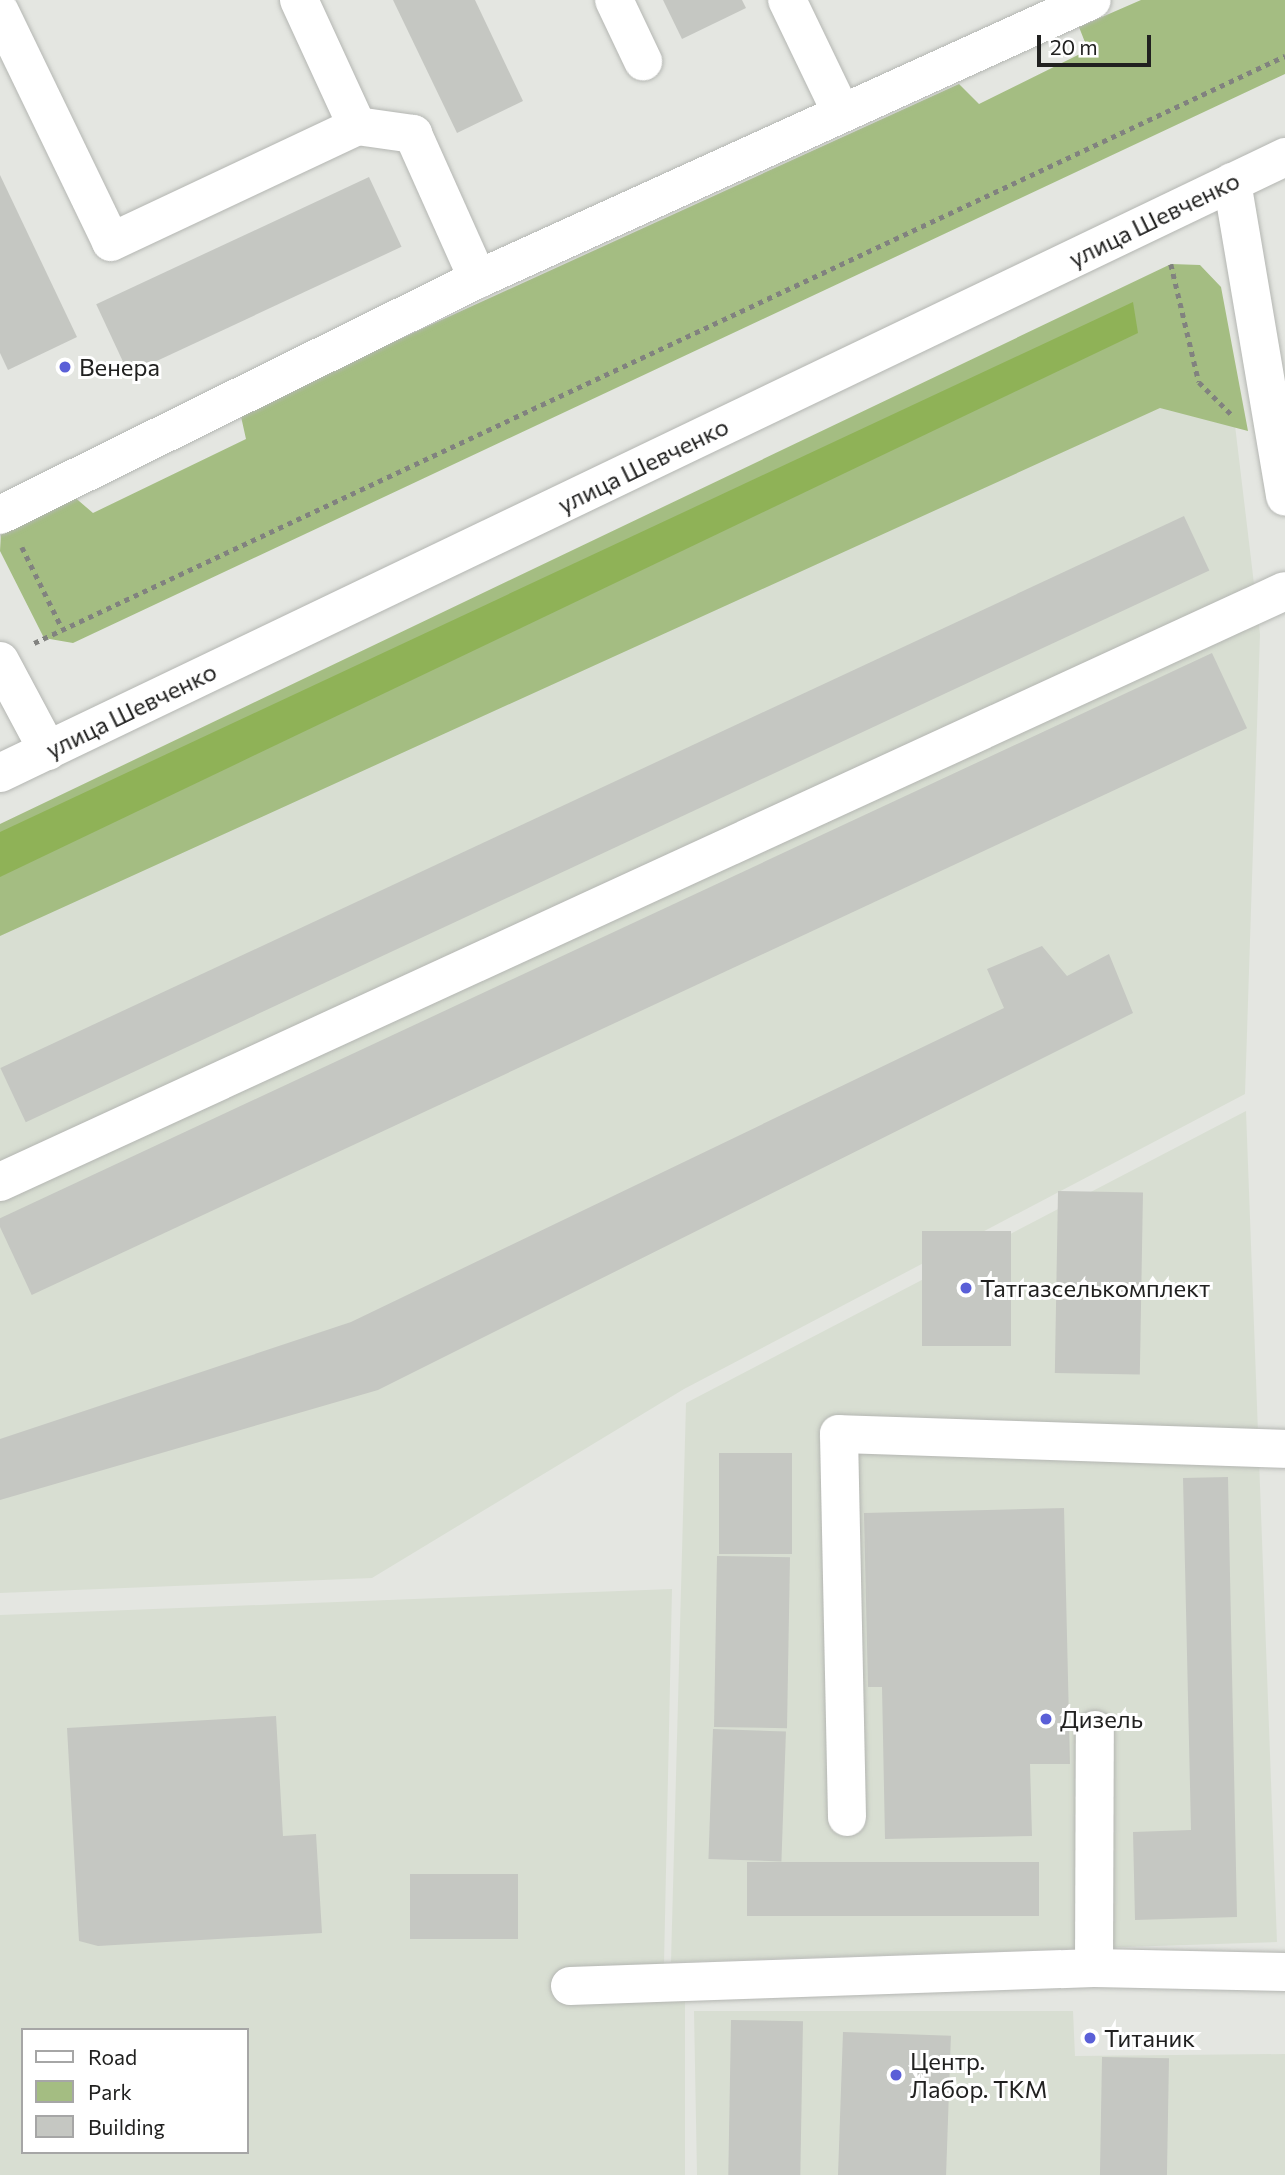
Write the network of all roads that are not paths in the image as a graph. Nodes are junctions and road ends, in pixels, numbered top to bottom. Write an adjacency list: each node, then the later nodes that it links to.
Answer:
1 (299, 0): 8 (main road)
2 (614, 0): 6 (main road)
3 (787, 0): 7 (main road)
4 (1092, 0): 7 (main road)
5 (0, 12): 8 (main road)
6 (643, 61)
7 (841, 112): 11 (main road)
8 (356, 126): 11 (main road)
9 (1285, 157): 10 (main road, улица Шевченко)
10 (1232, 182): 12 (main road); 17 (main road, улица Шевченко)
11 (478, 279): 14 (main road)
12 (1285, 485): 13 (main road)
13 (1285, 496)
14 (3, 514)
15 (1285, 591): 19 (main road)
16 (0, 661): 17 (main road)
17 (48, 751): 18 (main road, улица Шевченко)
18 (0, 773)
19 (0, 1182)
20 (1285, 1449): 22 (main road)
21 (1095, 1730): 23 (main road)
22 (847, 1817)
23 (1094, 1968): 24 (main road); 25 (main road)
24 (1285, 1972)
25 (570, 1986)

